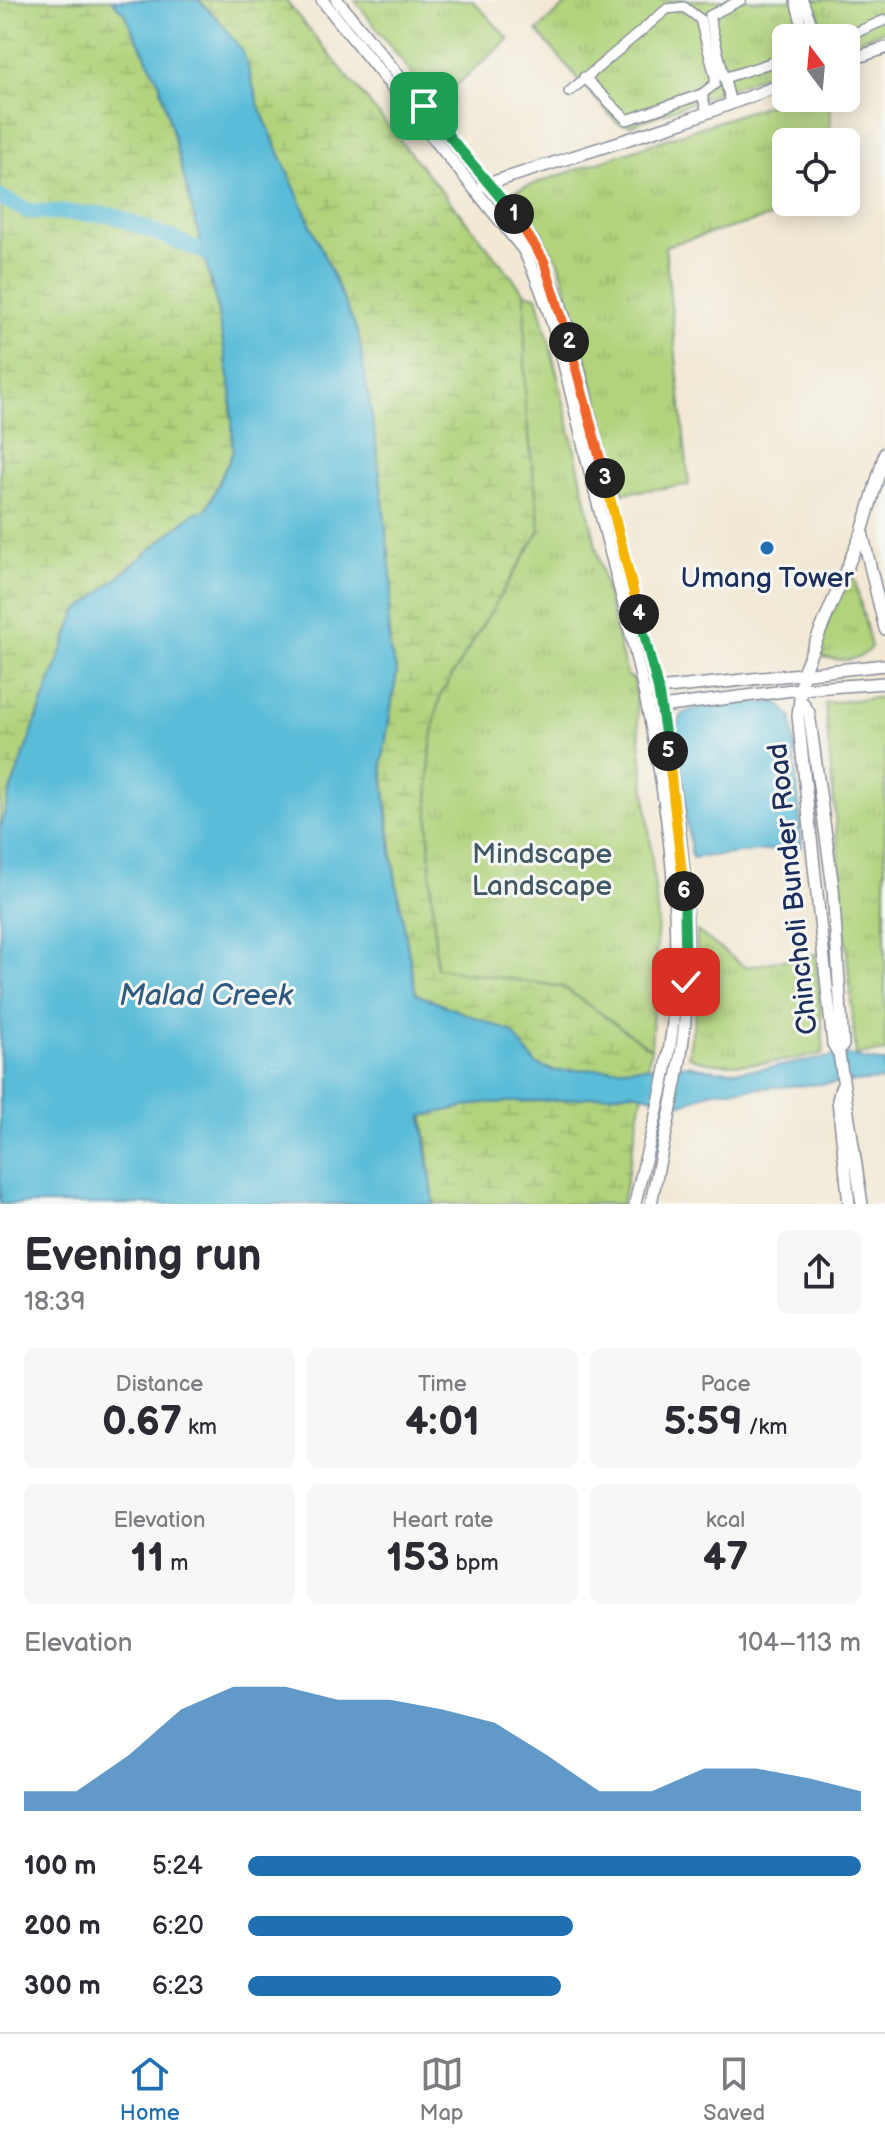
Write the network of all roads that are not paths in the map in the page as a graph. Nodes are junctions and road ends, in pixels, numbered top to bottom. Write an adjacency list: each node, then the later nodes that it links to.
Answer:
1 (322, 0): 20 (street)
2 (337, 0): 20 (street)
3 (741, 0): 14 (street)
4 (795, 0): 7 (street)
5 (803, 0): 8 (street)
6 (885, 20): 9 (street)
7 (801, 24)
8 (812, 24)
9 (860, 31)
10 (885, 48): 11 (street)
11 (860, 56)
12 (772, 63): 14 (street)
13 (584, 77): 16 (street); 17 (street); 17 (street)
14 (724, 78): 18 (street)
15 (772, 88): 18 (street)
16 (569, 92)
17 (702, 94): 19 (street)
18 (731, 104): 19 (street)
19 (707, 113): 20 (street)
20 (481, 187): 28 (street); 30 (street)
21 (885, 456): 22 (street)
22 (882, 478): 23 (street)
23 (862, 532): 24 (street); 26 (street)
24 (885, 629)
25 (885, 665): 26 (street)
26 (803, 672): 28 (street); 29 (street, Chincholi Bunder Road)
27 (885, 683): 29 (street)
28 (658, 689): 30 (street); 31 (street)
29 (800, 689): 31 (street); 33 (street, Chincholi Bunder Road)
30 (646, 697): 31 (street); 32 (street)
31 (661, 707): 32 (street)
32 (674, 1054): 34 (street); 35 (street)
33 (841, 1086): 36 (street); 37 (street)
34 (635, 1204)
35 (651, 1204)
36 (849, 1204)
37 (862, 1204)

